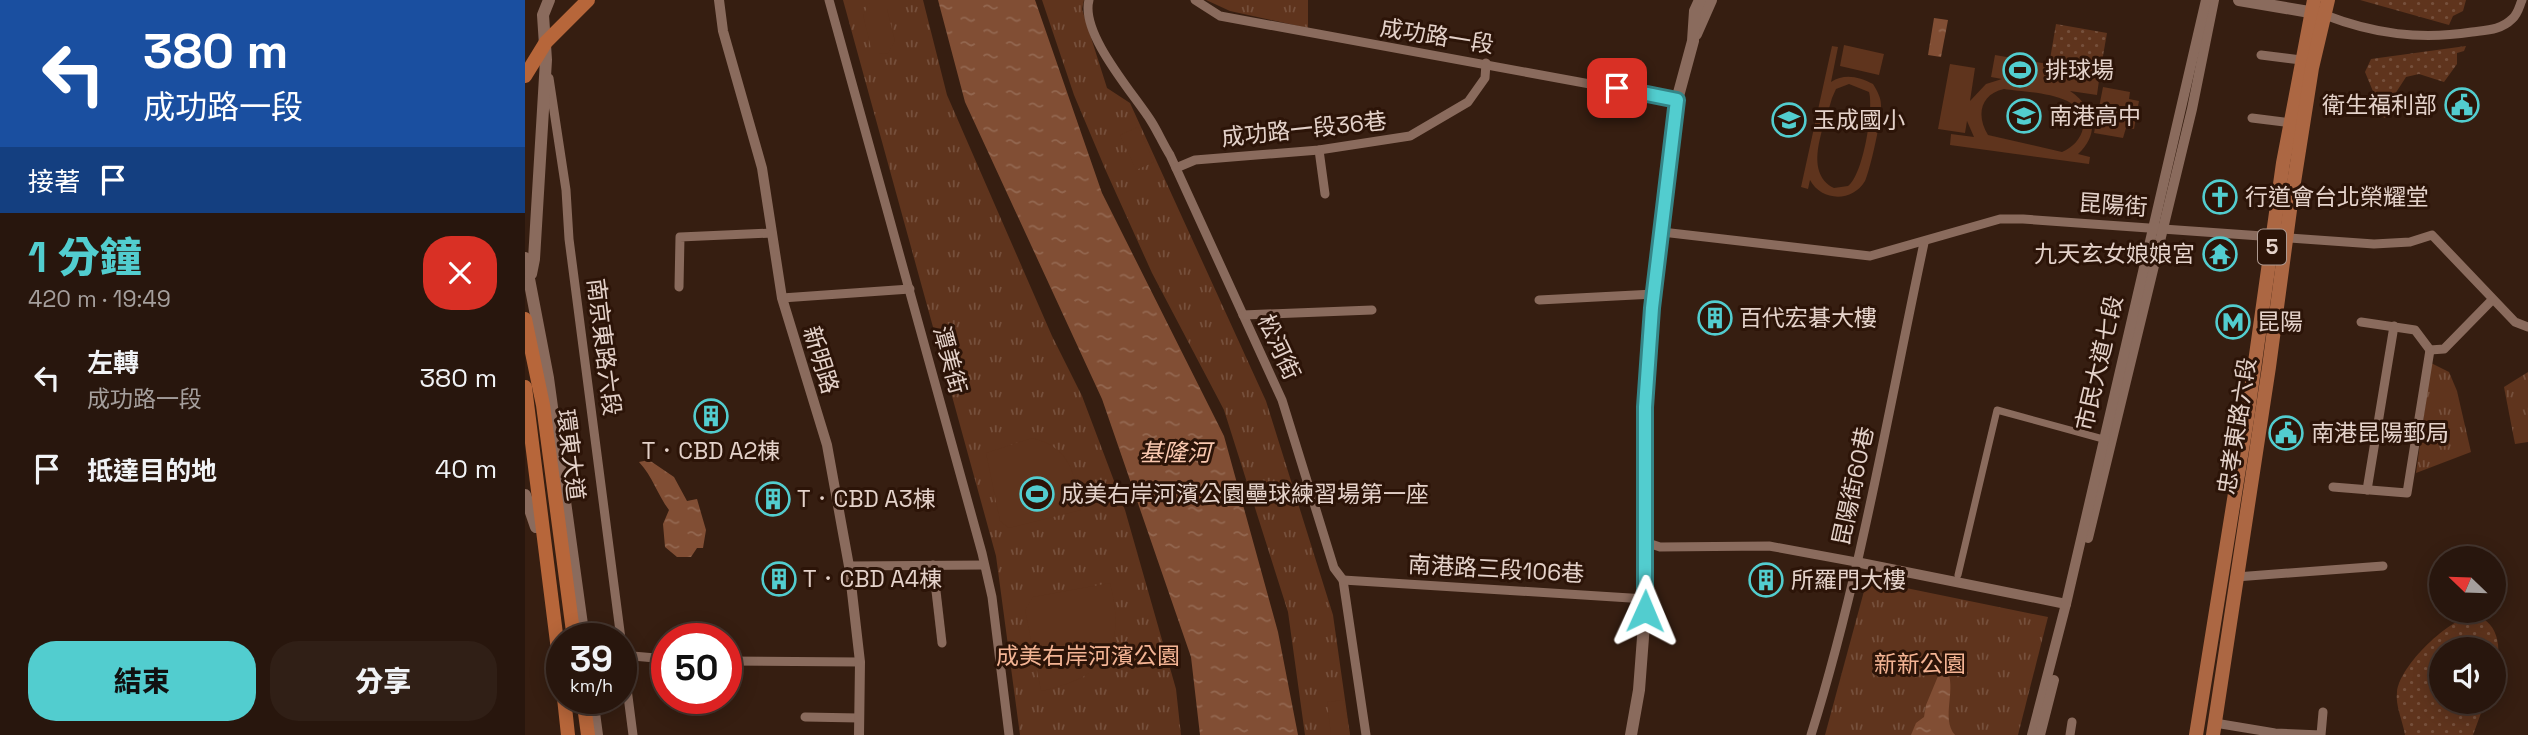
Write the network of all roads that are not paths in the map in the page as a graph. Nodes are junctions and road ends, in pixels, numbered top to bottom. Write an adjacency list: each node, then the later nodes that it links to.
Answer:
1 (549, 0): 17 (main road)
2 (586, 0): 20 (highway); 21 (highway)
3 (719, 0): 30 (street, 新明路)
4 (829, 0): 36 (street, 潭美街)
5 (1089, 0): 26 (street, 松河街)
6 (1195, 0): 19 (street, 成功路一段)
7 (1700, 0): 15 (main road)
8 (1711, 0): 15 (main road)
9 (2206, 0): 28 (street, 市民大道七段)
10 (2214, 0): 28 (street, 市民大道七段)
11 (2239, 0): 14 (main road)
12 (2328, 0): 14 (main road, 忠孝東路六段 / 5)
13 (2522, 0): 14 (street)
14 (2317, 9): 18 (main road, 忠孝東路六段 / 5); 31 (main road, 忠孝東路六段 / 5)
15 (1693, 41): 22 (main road)
16 (2261, 55): 18 (street)
17 (546, 60): 34 (main road); 70 (street, 南京東路六段)
18 (2301, 60): 24 (main road, 忠孝東路六段 / 5)
19 (1486, 63): 22 (street, 成功路一段); 25 (street, 成功路一段36巷)
20 (525, 66)
21 (525, 76)
22 (1677, 100): 29 (main road)
23 (2252, 118): 24 (street)
24 (2292, 123): 31 (main road, 忠孝東路六段 / 5)
25 (1319, 150): 26 (street, 成功路一段36巷); 27 (street)
26 (1176, 168): 42 (street, 松河街)
27 (1325, 194)
28 (2158, 228): 31 (street, 昆陽街); 32 (street, 昆陽街); 50 (street, 市民大道七段); 98 (street, 市民大道七段)
29 (1662, 232): 32 (street, 昆陽街); 37 (main road)
30 (772, 233): 35 (street); 38 (street, 新明路)
31 (2280, 237): 40 (street, 昆陽街); 62 (main road, 忠孝東路六段 / 5); 100 (main road, 忠孝東路六段 / 5)
32 (1923, 243): 56 (street, 昆陽街60巷)
33 (525, 258): 34 (main road)
34 (530, 278): 69 (main road)
35 (678, 287)
36 (910, 289): 38 (street); 58 (street, 潭美街)
37 (1654, 294): 39 (street); 55 (main road)
38 (782, 298): 59 (street, 新明路)
39 (1539, 300)
40 (2492, 300): 46 (street, 昆陽街); 47 (street)
41 (1372, 310): 42 (street)
42 (1243, 315): 63 (street, 松河街)
43 (525, 319): 68 (highway, 環東大道)
44 (2361, 322): 45 (street)
45 (2394, 326): 47 (street); 52 (street)
46 (2528, 327)
47 (2430, 350): 52 (street)
48 (525, 387): 67 (highway, 環東大道)
49 (525, 413): 54 (main road)
50 (2103, 439): 61 (street); 65 (street, 市民大道七段)
51 (2333, 486): 52 (street)
52 (2367, 490)
53 (525, 495): 54 (main road)
54 (536, 527): 66 (main road)
55 (1645, 542): 56 (street); 64 (main road)
56 (1856, 562): 65 (street); 96 (street, 昆陽街60巷)
57 (933, 565): 58 (street); 59 (street); 71 (street)
58 (984, 565): 93 (street, 潭美街)
59 (849, 566): 73 (street, 新明路)
60 (2383, 566): 62 (street)
61 (1958, 575)
62 (2236, 577): 84 (main road, 忠孝東路六段 / 5)
63 (1343, 580): 64 (street, 南港路三段106巷); 94 (street, 松河街)
64 (1646, 599): 95 (main road)
65 (2066, 604): 97 (street, 市民大道七段)
66 (552, 623)
67 (555, 623)
68 (571, 623)
69 (582, 623)
70 (619, 623)
71 (942, 643)
72 (742, 661): 73 (street)
73 (860, 662): 82 (street, 新明路)
74 (2323, 712): 101 (street)
75 (564, 714): 86 (main road)
76 (584, 714): 88 (highway)
77 (587, 714): 89 (highway)
78 (590, 714): 90 (main road)
79 (630, 714): 91 (street, 南京東路六段)
80 (565, 715): 86 (highway); 87 (highway)
81 (805, 717): 82 (street)
82 (859, 718): 92 (street, 新明路)
83 (2072, 722): 99 (street)
84 (2214, 729): 85 (street)
85 (2275, 734): 101 (street)
86 (566, 735)
87 (573, 735)
88 (582, 735)
89 (588, 735)
90 (597, 735)
91 (633, 735)
92 (859, 735)
93 (1009, 735)
94 (1366, 735)
95 (1631, 735)
96 (1811, 735)
97 (2032, 735)
98 (2040, 735)
99 (2070, 735)
100 (2196, 735)
101 (2321, 735)

